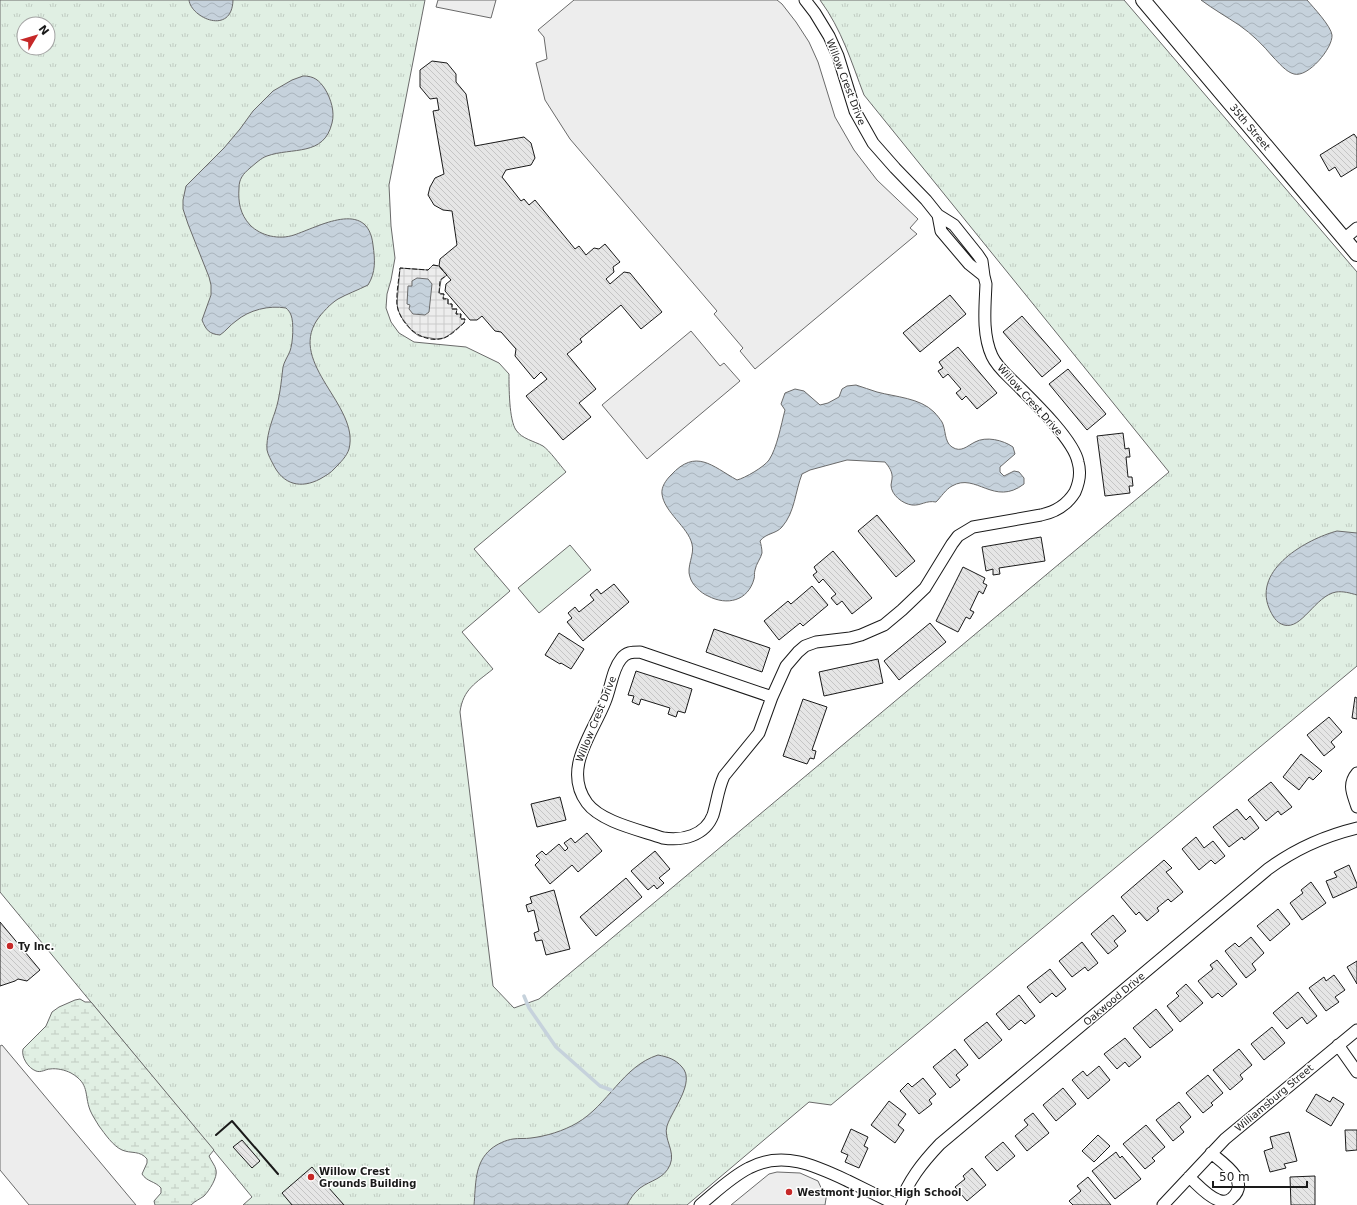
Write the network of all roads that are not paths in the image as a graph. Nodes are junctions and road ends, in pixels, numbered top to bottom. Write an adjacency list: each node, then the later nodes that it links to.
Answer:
1 (804, 0): 6 (street, Willow Crest Drive)
2 (1143, 0): 4 (street, 35th Street)
3 (1357, 228): 4 (street)
4 (1344, 239): 5 (street, 35th Street)
5 (1357, 254)
6 (772, 697): 6 (street, Willow Crest Drive)
7 (1357, 773): 8 (street)
8 (1357, 807)
9 (1357, 828): 16 (street, Oakwood Drive)
10 (1357, 1030): 11 (street, Williamsburg Street)
11 (1338, 1045): 12 (street); 13 (street, Williamsburg Street)
12 (1357, 1072)
13 (1211, 1153): 14 (street, Williamsburg Street); 14 (street)
14 (1189, 1177): 17 (street, Williamsburg Street)
15 (700, 1205): 16 (street)
16 (898, 1205)
17 (1163, 1205)

